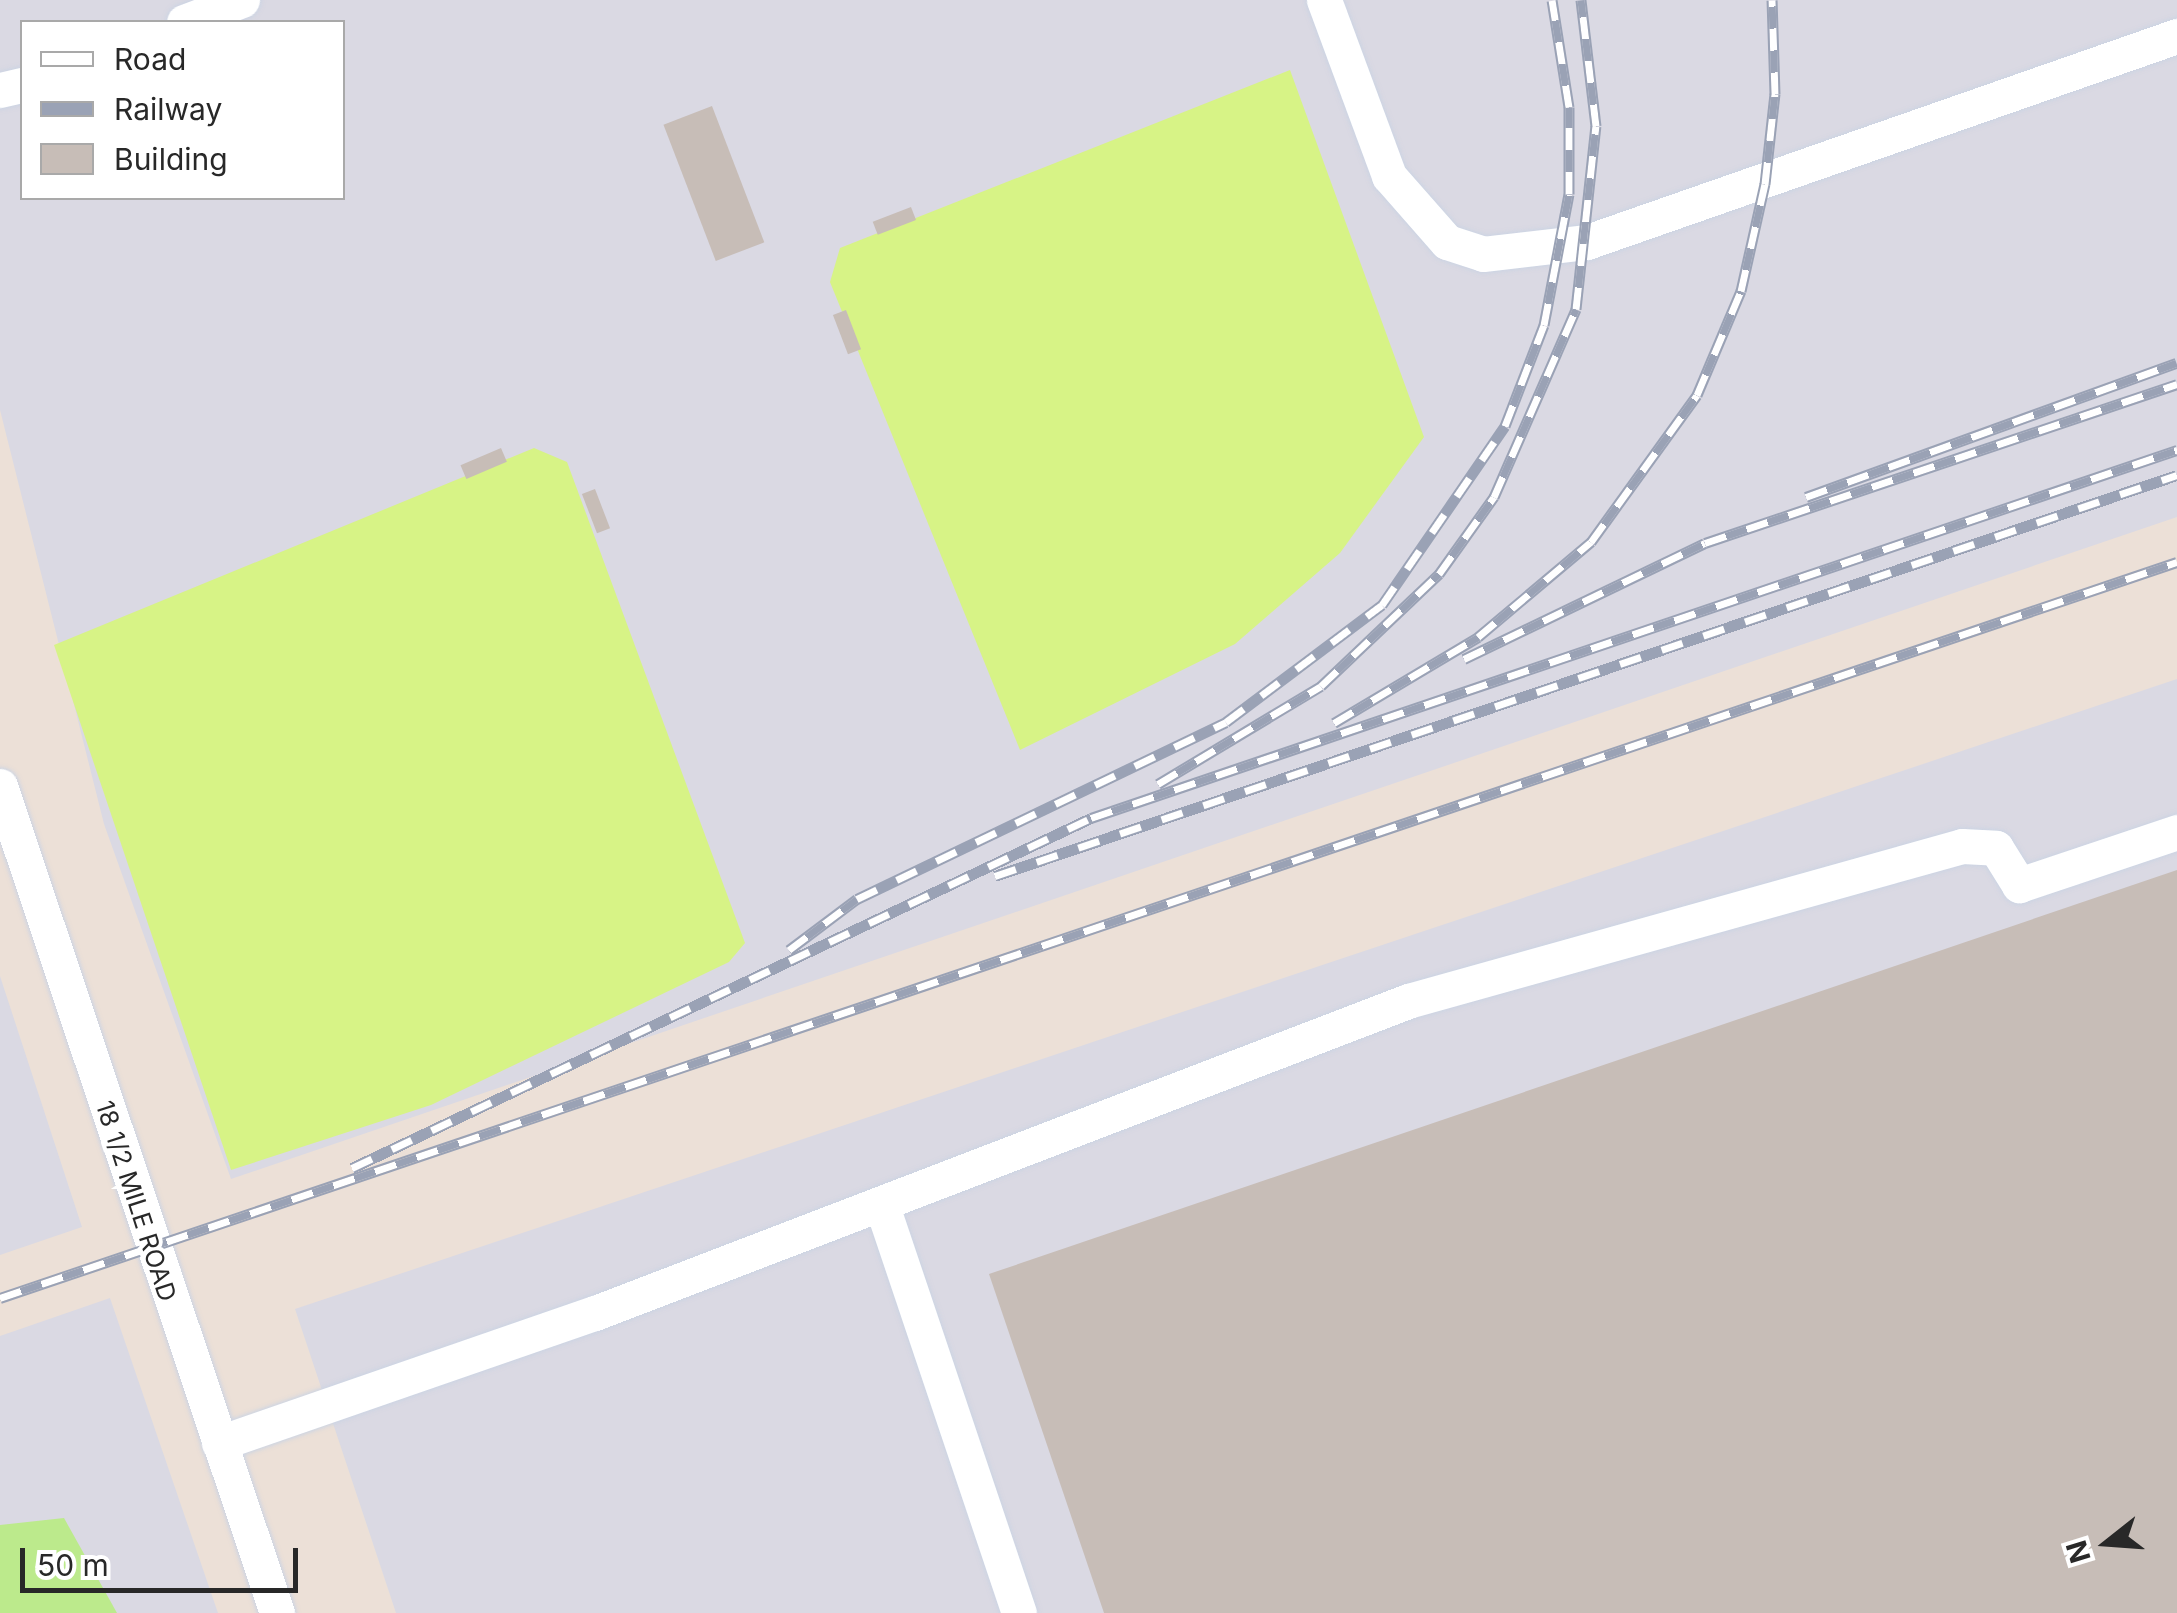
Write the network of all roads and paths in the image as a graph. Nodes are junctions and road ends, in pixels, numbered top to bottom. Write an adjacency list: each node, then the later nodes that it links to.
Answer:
1 (242, 0): 3 (street)
2 (1324, 0): 4 (street)
3 (189, 20)
4 (2177, 36)
5 (0, 786): 8 (street, 18 1/2 MILE ROAD)
6 (2177, 832): 7 (street)
7 (882, 1206): 8 (street); 10 (street)
8 (219, 1444): 9 (street, 18 1/2 MILE ROAD)
9 (278, 1613)
10 (1019, 1613)

